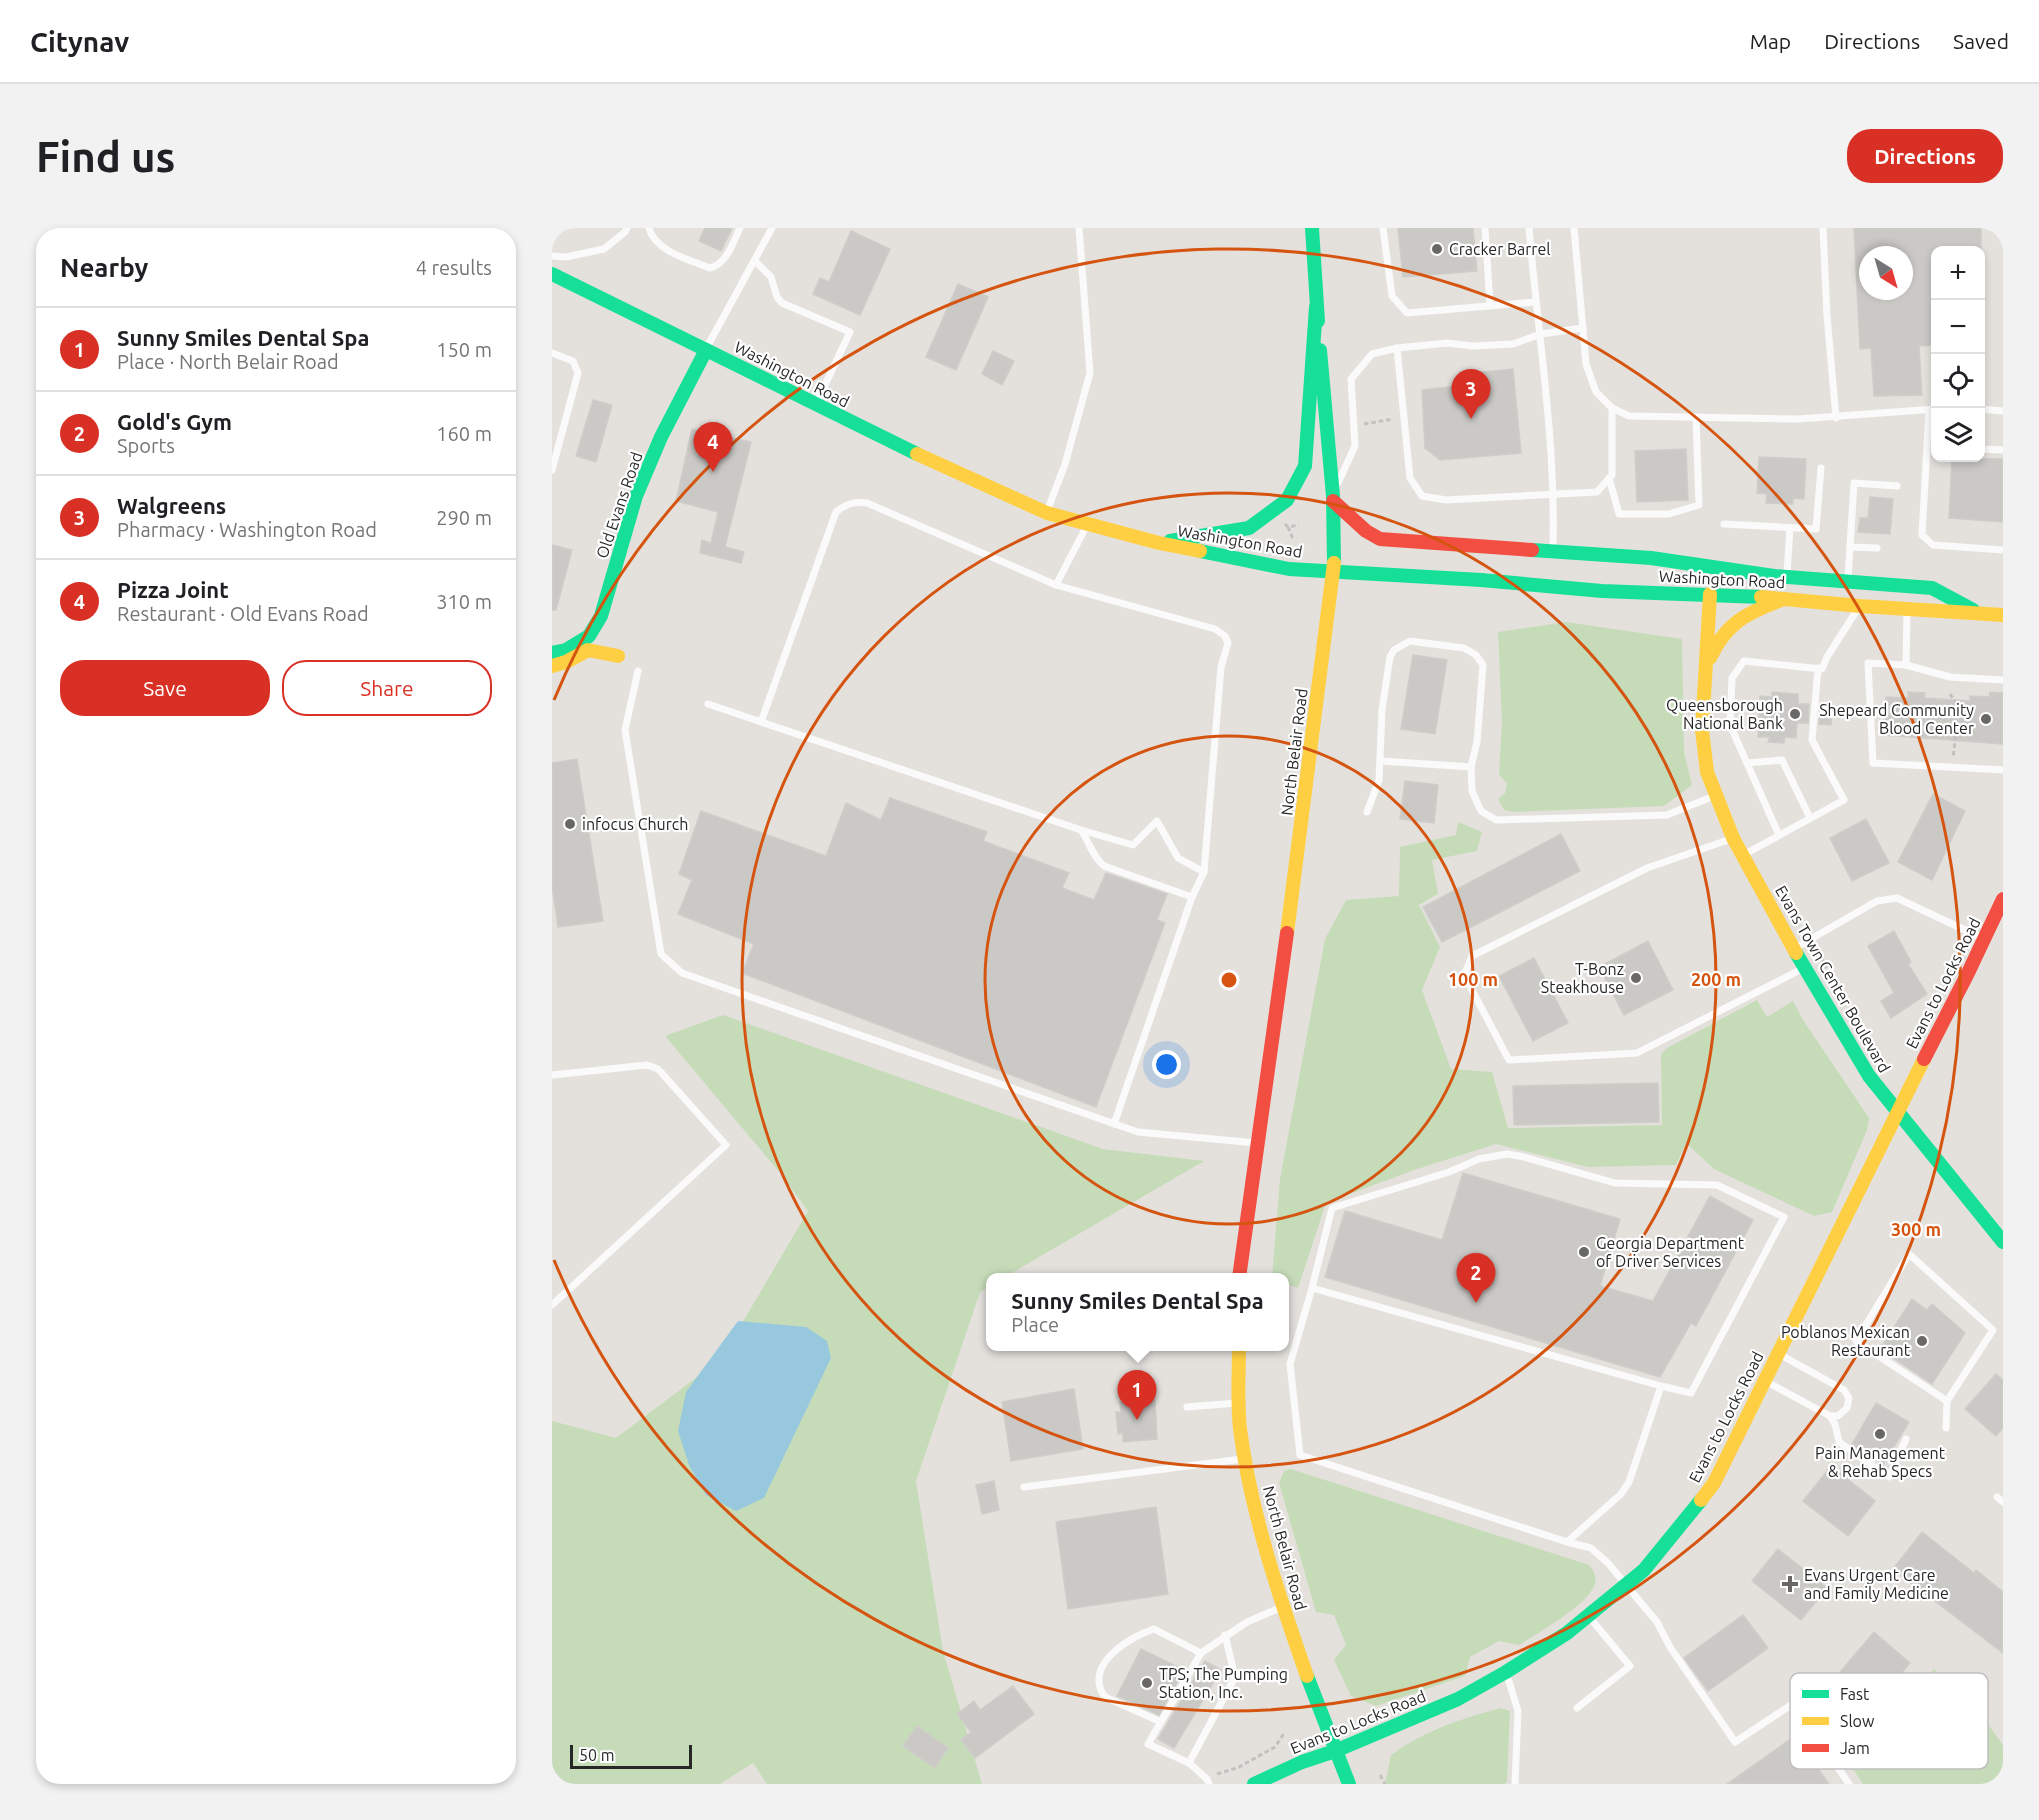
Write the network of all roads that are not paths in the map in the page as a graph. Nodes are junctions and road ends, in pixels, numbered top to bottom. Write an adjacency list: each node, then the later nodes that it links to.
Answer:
1 (627, 228): 12 (lane)
2 (650, 228): 3 (lane)
3 (740, 228)
4 (772, 228): 13 (lane)
5 (1079, 228): 41 (lane)
6 (1312, 228): 17 (street, North Belair Road)
7 (1383, 228): 16 (lane)
8 (1485, 228): 16 (lane)
9 (1529, 228): 15 (lane)
10 (1575, 228): 18 (lane)
11 (1823, 228): 29 (lane)
12 (552, 256)
13 (755, 261): 21 (lane); 23 (lane)
14 (552, 274): 21 (street, Washington Road)
15 (1535, 302): 16 (lane); 19 (lane)
16 (1490, 304)
17 (1316, 307): 40 (street, North Belair Road); 45 (street)
18 (1583, 328): 19 (lane); 24 (lane)
19 (1541, 334): 20 (lane); 39 (lane)
20 (1397, 348): 39 (lane); 40 (lane)
21 (706, 350): 23 (street, Washington Road); 60 (street, Old Evans Road)
22 (552, 353): 36 (lane)
23 (816, 404): 41 (street, Washington Road)
24 (1612, 408): 28 (lane); 37 (lane)
25 (1985, 409): 27 (lane)
26 (1931, 410): 29 (lane)
27 (2003, 411)
28 (1696, 417): 29 (lane); 37 (lane)
29 (1836, 418)
30 (1931, 418): 31 (lane)
31 (1927, 448): 32 (lane); 48 (lane)
32 (1931, 448)
33 (1985, 449): 34 (lane)
34 (2003, 450)
35 (1821, 468): 44 (lane)
36 (552, 470)
37 (1609, 478): 39 (lane)
38 (1897, 486): 46 (lane)
39 (1554, 494): 49 (lane)
40 (1333, 498): 49 (street, Washington Road); 50 (street, North Belair Road)
41 (1047, 513): 43 (street, Washington Road)
42 (1724, 524): 44 (lane)
43 (1087, 525): 45 (street, Washington Road); 53 (lane)
44 (1790, 528): 51 (lane)
45 (1159, 543): 50 (street, Washington Road)
46 (1850, 547): 47 (lane); 52 (lane)
47 (1877, 548)
48 (2003, 550)
49 (1552, 551): 51 (street, Washington Road)
50 (1334, 572): 54 (street, Washington Road); 90 (street, North Belair Road)
51 (1787, 577): 52 (street, Washington Road); 55 (lane)
52 (1848, 582): 56 (lane); 58 (street, Washington Road)
53 (1056, 585): 69 (lane); 81 (lane)
54 (1710, 594): 55 (street, Washington Road); 66 (street, Evans Town Center Boulevard)
55 (1785, 598): 56 (street, Washington Road); 66 (street)
56 (1853, 605): 57 (street, Washington Road); 64 (lane)
57 (1907, 609): 58 (street, Washington Road); 62 (lane)
58 (1979, 613): 59 (street, Washington Road)
59 (2003, 615)
60 (552, 652)
61 (618, 656): 63 (street)
62 (1906, 664): 67 (lane); 73 (lane)
63 (552, 666)
64 (1818, 668): 71 (lane); 76 (lane)
65 (638, 671): 89 (lane)
66 (1705, 672): 74 (street, Evans Town Center Boulevard)
67 (2003, 680)
68 (708, 704): 69 (lane)
69 (761, 722): 77 (lane)
70 (1381, 761): 72 (lane); 72 (lane); 75 (lane)
71 (1747, 763): 76 (lane); 78 (lane)
72 (1471, 767): 74 (lane)
73 (2003, 770)
74 (1716, 795): 79 (street, Evans Town Center Boulevard)
75 (1367, 812)
76 (1810, 818): 78 (lane)
77 (1081, 830): 81 (lane); 82 (lane)
78 (1779, 835): 80 (lane)
79 (1733, 838): 80 (street, Evans Town Center Boulevard); 86 (lane)
80 (1743, 855): 85 (street, Evans Town Center Boulevard)
81 (1204, 872): 82 (lane)
82 (1192, 897): 89 (lane)
83 (2003, 899): 84 (street, Evans to Locks Road)
84 (1984, 939): 85 (lane); 88 (street, Evans to Locks Road)
85 (1794, 949): 86 (street, Evans Town Center Boulevard)
86 (1804, 968): 88 (street, Evans Town Center Boulevard)
87 (552, 1076): 94 (lane)
88 (1896, 1112): 91 (street, Evans Town Center Boulevard); 96 (street, Evans to Locks Road)
89 (1114, 1124): 90 (lane)
90 (1259, 1143): 92 (street, North Belair Road)
91 (2003, 1242)
92 (1240, 1273)
93 (1312, 1288): 98 (lane); 98 (lane); 107 (lane)
94 (552, 1305)
95 (1239, 1351): 100 (street, North Belair Road)
96 (1778, 1354): 97 (street, Evans to Locks Road); 102 (lane)
97 (1764, 1381): 102 (lane); 108 (street, Evans to Locks Road)
98 (1661, 1386): 107 (lane)
99 (1947, 1401): 99 (lane); 103 (lane)
100 (1240, 1402): 101 (lane); 105 (street, North Belair Road)
101 (1187, 1407)
102 (1830, 1416): 104 (lane)
103 (1946, 1428)
104 (1906, 1439)
105 (1245, 1459): 106 (lane); 109 (street, North Belair Road)
106 (1024, 1487)
107 (1567, 1542): 108 (lane)
108 (1626, 1585): 110 (street, Evans to Locks Road); 114 (lane)
109 (1282, 1607): 111 (lane); 117 (street, North Belair Road)
110 (1588, 1616): 113 (street, Evans to Locks Road); 115 (lane)
111 (1225, 1635): 112 (lane); 118 (lane)
112 (1201, 1653): 116 (lane); 116 (lane)
113 (1506, 1672): 117 (street, Evans to Locks Road); 123 (lane)
114 (1790, 1706)
115 (1576, 1708)
116 (1161, 1722): 118 (lane)
117 (1335, 1751): 121 (street, Evans to Locks Road); 122 (street, North Belair Road)
118 (1190, 1763): 120 (lane)
119 (1839, 1769): 124 (lane)
120 (1208, 1781)
121 (1254, 1784)
122 (1349, 1784)
123 (1515, 1784)
124 (1849, 1784)

